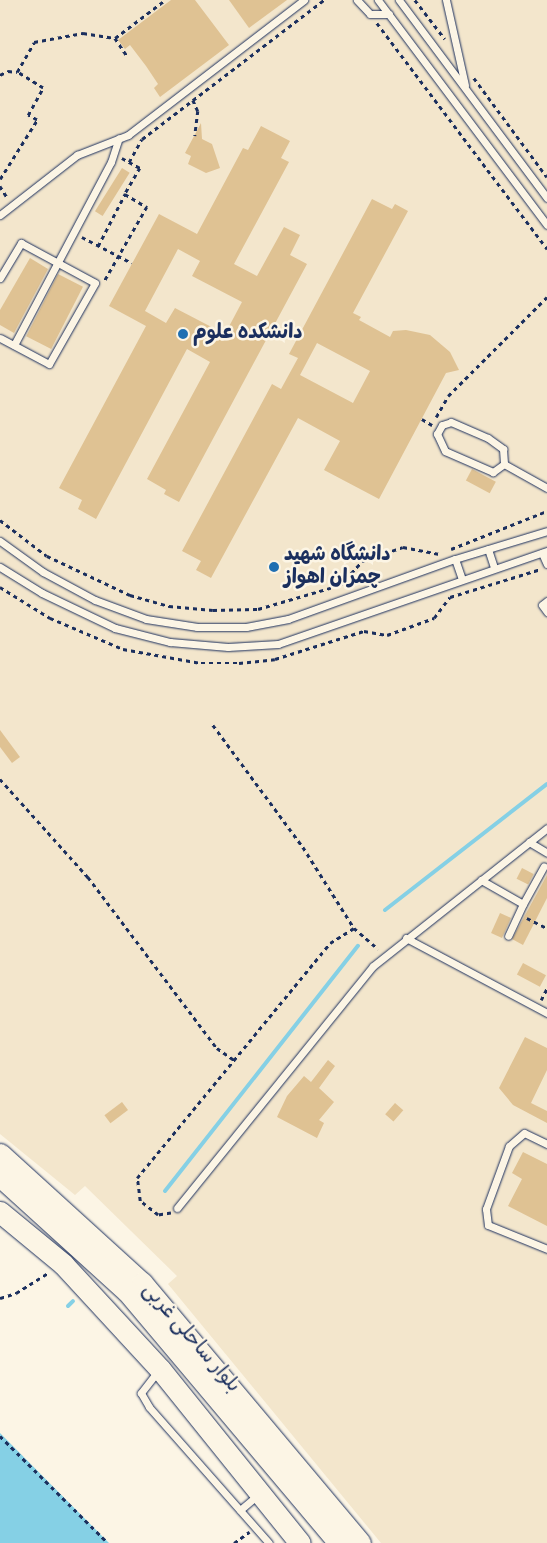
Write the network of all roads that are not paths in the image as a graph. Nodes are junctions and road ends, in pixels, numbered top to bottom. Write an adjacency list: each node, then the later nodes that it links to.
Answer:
1 (304, 0): 8 (lane)
2 (357, 0): 6 (lane)
3 (378, 0): 6 (lane)
4 (399, 0): 7 (lane)
5 (446, 0): 7 (lane)
6 (388, 14): 11 (lane)
7 (466, 89): 9 (lane)
8 (119, 138): 10 (lane); 12 (lane)
9 (547, 197)
10 (0, 215)
11 (547, 225)
12 (59, 263): 13 (lane); 15 (lane); 15 (lane)
13 (0, 278)
14 (0, 338): 15 (lane)
15 (14, 345)
16 (504, 464): 16 (lane); 17 (lane)
17 (547, 488)
18 (547, 531): 20 (lane)
19 (0, 541): 22 (lane)
20 (488, 549): 22 (lane); 25 (lane)
21 (544, 552): 23 (lane); 25 (lane)
22 (455, 559): 26 (lane)
23 (547, 564)
24 (0, 567): 26 (lane)
25 (494, 568): 26 (lane)
26 (462, 579)
27 (547, 601): 28 (lane)
28 (547, 612)
29 (547, 828): 30 (lane)
30 (529, 842): 31 (lane); 33 (lane)
31 (547, 853)
32 (544, 866): 34 (lane)
33 (481, 880): 34 (lane); 36 (lane)
34 (523, 904): 35 (lane)
35 (508, 936)
36 (406, 938): 37 (lane); 41 (lane)
37 (547, 1013)
38 (547, 1144): 43 (lane)
39 (0, 1154): 50 (main road, بلوار ساحلی غربی)
40 (0, 1176): 49 (main road, بلوار ساحلی غربی)
41 (177, 1208)
42 (0, 1212): 44 (main road)
43 (547, 1249)
44 (160, 1369): 45 (main road); 46 (lane)
45 (259, 1494): 46 (lane); 48 (main road)
46 (240, 1510): 47 (lane)
47 (269, 1543)
48 (300, 1543)
49 (339, 1543)
50 (360, 1543)

